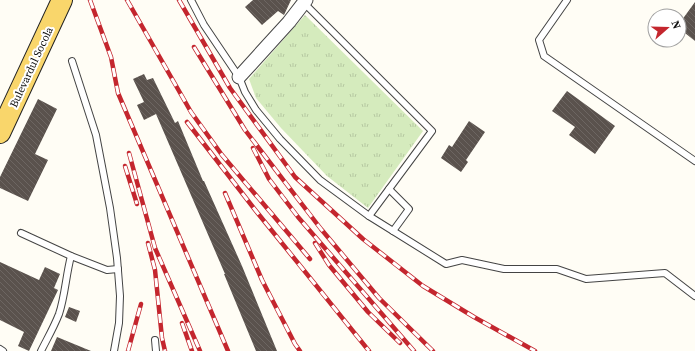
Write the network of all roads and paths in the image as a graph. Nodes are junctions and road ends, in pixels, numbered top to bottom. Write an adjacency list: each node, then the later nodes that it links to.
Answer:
1 (49, 0): 8 (main road, Bulevardul Socola)
2 (62, 0): 9 (main road, Bulevardul Socola)
3 (191, 0): 7 (lane)
4 (567, 0): 10 (lane)
5 (305, 2): 7 (street); 11 (lane)
6 (72, 60): 16 (lane)
7 (239, 77): 12 (lane)
8 (0, 103)
9 (0, 133)
10 (695, 161)
11 (389, 189): 12 (lane); 13 (lane)
12 (369, 216): 13 (lane)
13 (393, 232): 17 (lane)
14 (21, 233): 15 (lane)
15 (71, 256): 16 (lane); 21 (lane)
16 (118, 269): 22 (lane)
17 (695, 296)
18 (155, 340): 23 (lane)
19 (0, 350): 20 (lane)
20 (3, 351)
21 (42, 351)
22 (114, 351)
23 (156, 351)

